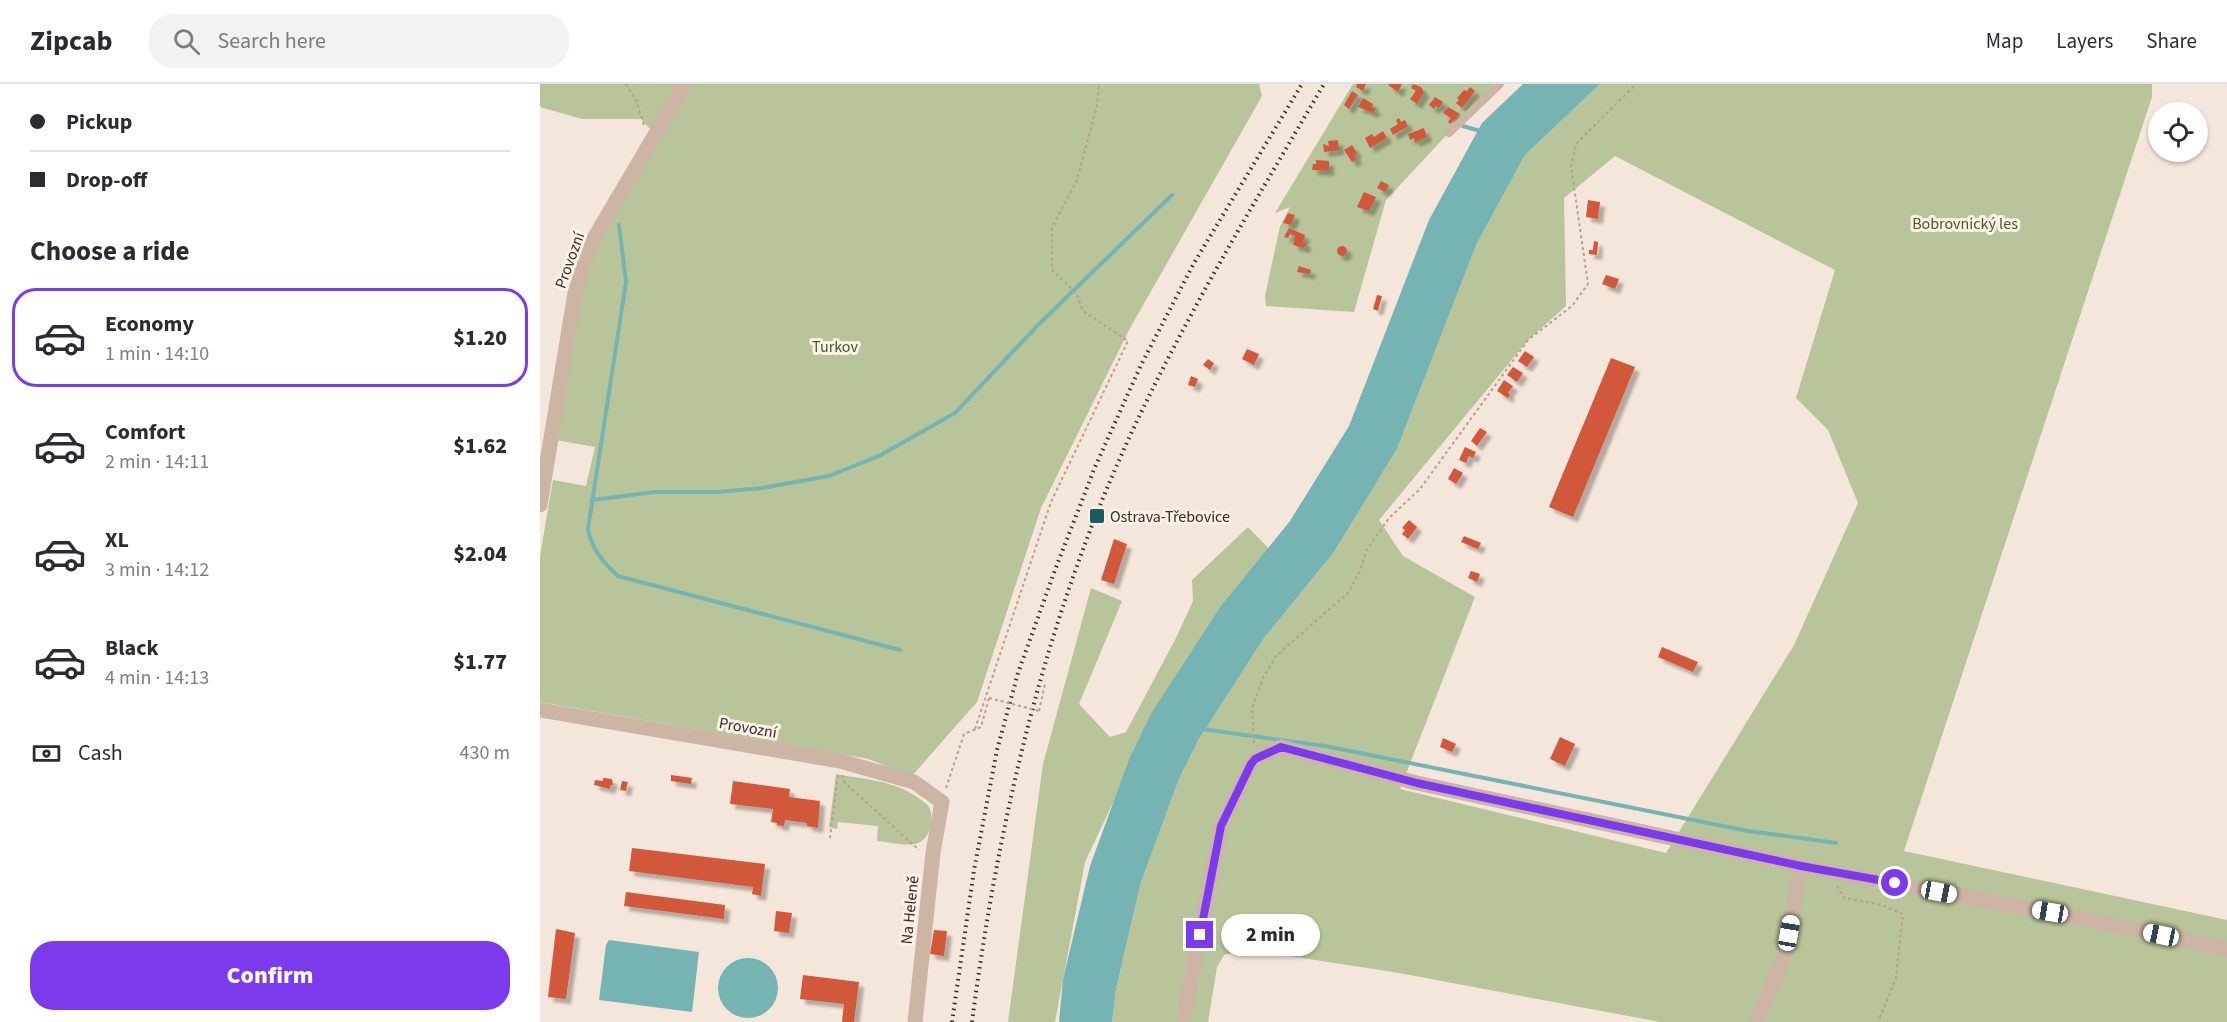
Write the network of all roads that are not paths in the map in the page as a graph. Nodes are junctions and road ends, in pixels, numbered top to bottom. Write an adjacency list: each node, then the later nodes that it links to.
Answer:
1 (684, 84): 4 (street, Provozní)
2 (1500, 84): 3 (lane)
3 (1449, 133)
4 (540, 505)
5 (540, 710): 6 (street, Provozní)
6 (942, 802): 9 (street, Na Heleně)
7 (1801, 866): 8 (street); 10 (street); 11 (street)
8 (2227, 949)
9 (915, 1022)
10 (1183, 1022)
11 (1757, 1022)

